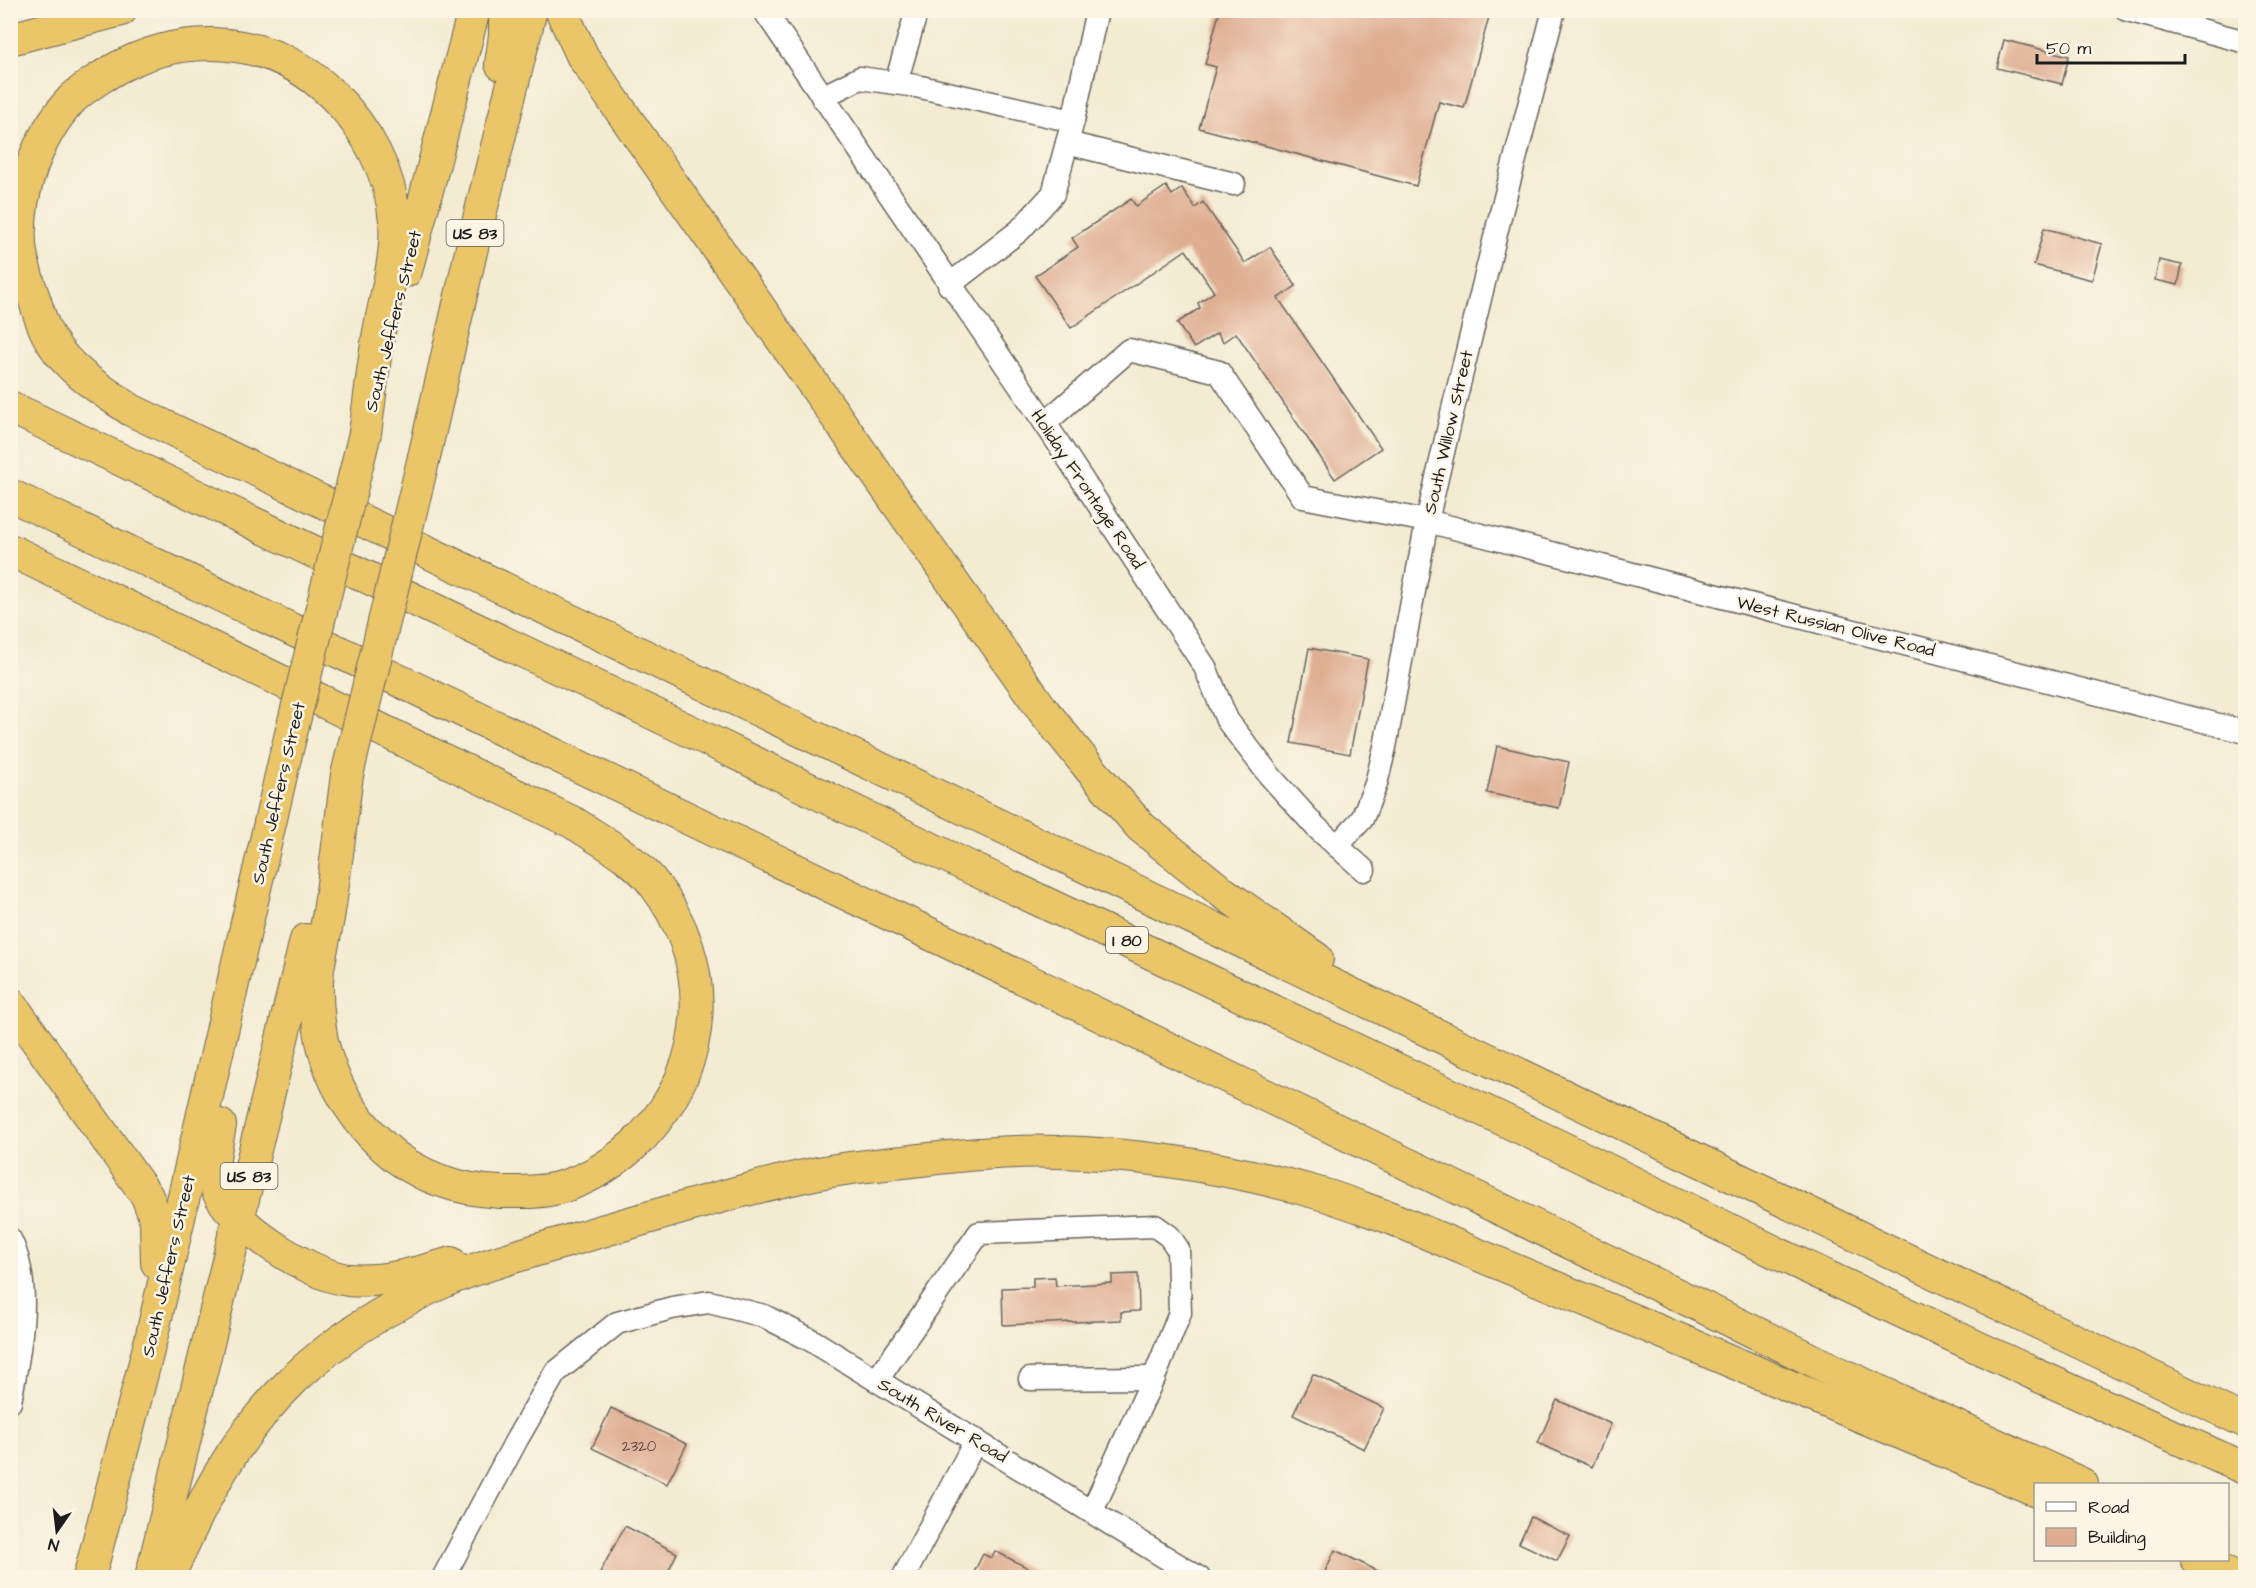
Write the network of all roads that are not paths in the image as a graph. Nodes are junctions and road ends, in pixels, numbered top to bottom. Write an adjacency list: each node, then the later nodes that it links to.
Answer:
1 (121, 10): 11 (highway)
2 (474, 10): 22 (highway, South Jeffers Street / US 83)
3 (505, 10): 18 (highway)
4 (531, 10): 18 (highway, US 83)
5 (561, 10): 32 (highway)
6 (764, 10): 14 (street, Holiday Frontage Road)
7 (917, 10): 13 (street)
8 (1097, 10): 15 (street)
9 (1554, 10): 24 (street, South Willow Street)
10 (2127, 10): 12 (street)
11 (10, 39)
12 (2246, 42)
13 (896, 83): 14 (street); 15 (street)
14 (822, 98): 19 (street, Holiday Frontage Road)
15 (1073, 121): 16 (street)
16 (1067, 143): 17 (street); 19 (street)
17 (1234, 184)
18 (473, 243): 27 (highway, US 83, bridge)
19 (949, 285): 21 (street, Holiday Frontage Road)
20 (10, 407): 43 (highway, I 80)
21 (1045, 423): 24 (street, West Russian Olive Road); 28 (street, Holiday Frontage Road)
22 (365, 433): 30 (highway, South Jeffers Street / US 83, bridge); 32 (highway)
23 (10, 495): 44 (highway)
24 (1427, 521): 26 (street, West Russian Olive Road); 28 (street, South Willow Street)
25 (10, 550): 27 (highway)
26 (2246, 732)
27 (347, 775): 34 (highway, US 83)
28 (1337, 846): 29 (street, Holiday Frontage Road)
29 (1364, 870)
30 (244, 944): 34 (highway); 36 (highway, South Jeffers Street / US 83)
31 (10, 1003): 36 (highway)
32 (1481, 1055): 41 (highway)
33 (689, 1206): 34 (highway); 45 (highway); 52 (highway)
34 (239, 1219): 51 (highway, US 83)
35 (10, 1239): 40 (street)
36 (151, 1339): 50 (highway, South Jeffers Street / US 83)
37 (1154, 1378): 38 (street); 39 (street); 46 (street)
38 (877, 1380): 42 (street, South River Road); 53 (street, South River Road)
39 (1030, 1380)
40 (10, 1402)
41 (2246, 1422)
42 (976, 1440): 46 (street, South River Road); 54 (street)
43 (2246, 1469)
44 (2078, 1483)
45 (2034, 1489)
46 (1092, 1511): 55 (street, South River Road)
47 (2229, 1554): 49 (highway)
48 (2199, 1561): 56 (highway)
49 (2246, 1563)
50 (89, 1578)
51 (151, 1578)
52 (168, 1578)
53 (443, 1578)
54 (903, 1578)
55 (1199, 1578)
56 (2238, 1578)

